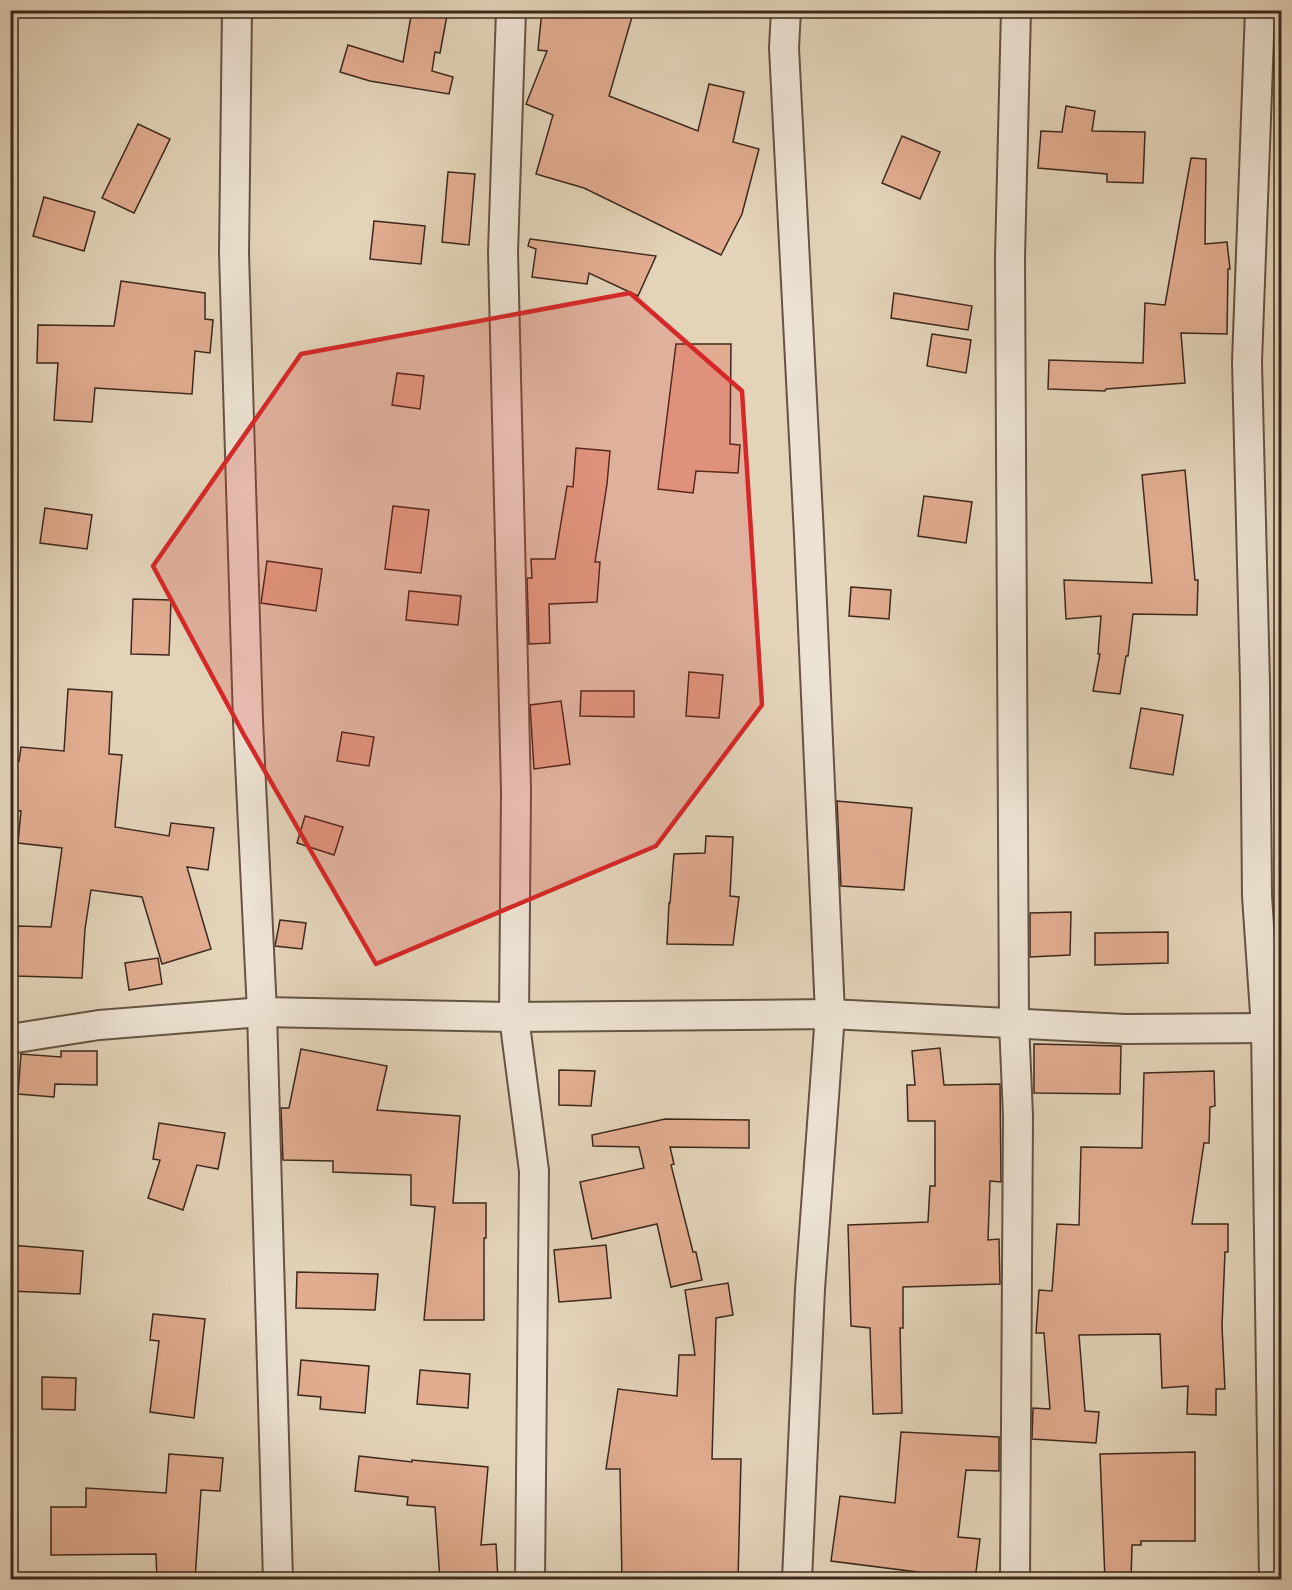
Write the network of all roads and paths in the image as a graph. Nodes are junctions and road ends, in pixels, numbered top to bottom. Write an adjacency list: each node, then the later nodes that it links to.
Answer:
1 (237, 10): 6 (street)
2 (511, 10): 8 (street)
3 (786, 10): 7 (street)
4 (1016, 10): 9 (street)
5 (1260, 10): 10 (street)
6 (262, 1012): 8 (street); 11 (street); 12 (street)
7 (830, 1014): 8 (street); 9 (street); 14 (street)
8 (514, 1017): 13 (street)
9 (1014, 1023): 10 (street); 15 (street)
10 (1274, 1028): 16 (street)
11 (10, 1039)
12 (278, 1580)
13 (530, 1580)
14 (797, 1580)
15 (1015, 1580)
16 (1274, 1580)

